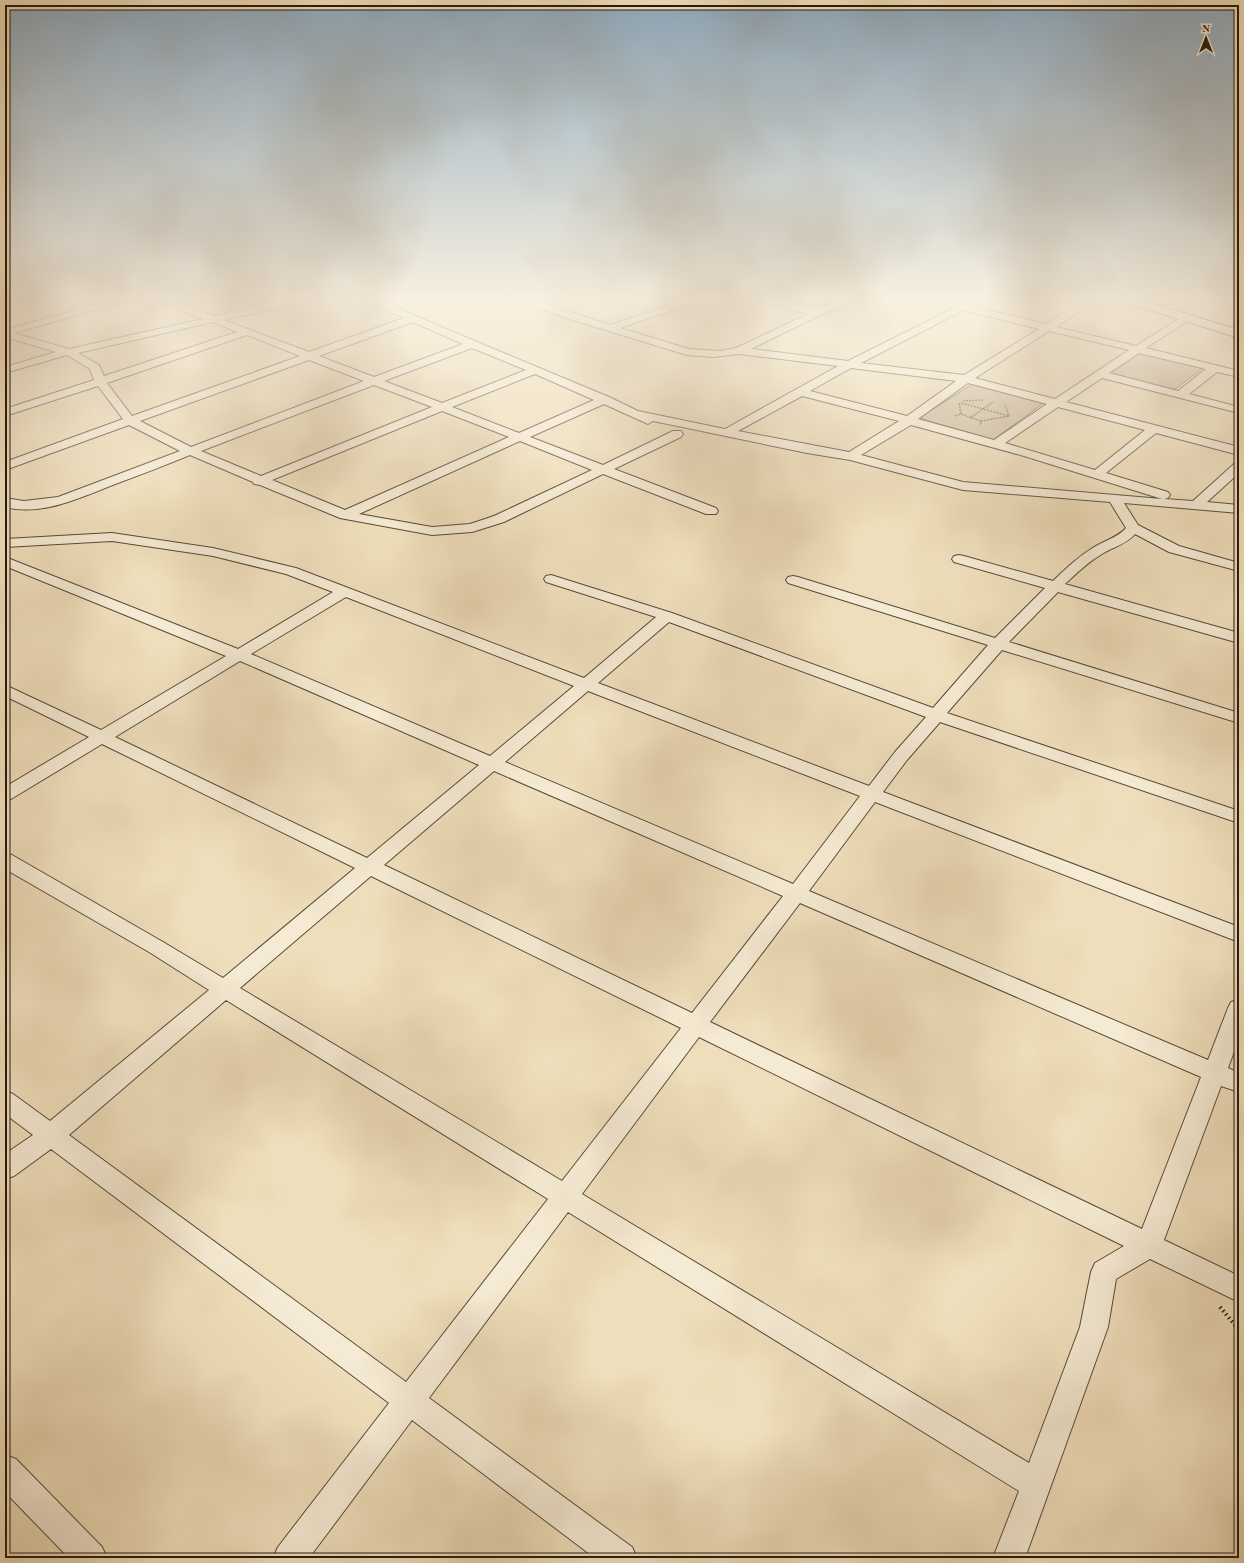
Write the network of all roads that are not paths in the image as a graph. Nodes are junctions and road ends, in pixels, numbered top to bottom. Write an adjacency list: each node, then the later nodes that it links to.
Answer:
1 (96, 370): 16 (street)
2 (133, 370): 16 (street)
3 (271, 370): 27 (street)
4 (345, 370): 17 (street)
5 (403, 370): 17 (street)
6 (535, 370): 20 (street); 22 (street)
7 (840, 370): 18 (street)
8 (897, 370): 15 (street)
9 (981, 370): 15 (street)
10 (1106, 370): 13 (street)
11 (1212, 370): 19 (street)
12 (1223, 370): 14 (street)
13 (1100, 374): 19 (street); 21 (street)
14 (1239, 374)
15 (966, 379): 21 (street); 26 (street)
16 (100, 381): 24 (street); 27 (street)
17 (374, 381): 22 (street); 33 (street)
18 (801, 392): 26 (street); 29 (street)
19 (1181, 394): 23 (street)
20 (605, 399): 25 (street); 30 (street)
21 (1056, 403): 28 (street); 31 (street)
22 (442, 407): 30 (street); 39 (street)
23 (1239, 410)
24 (5, 412)
25 (636, 414): 29 (street); 37 (street)
26 (910, 420): 31 (street); 34 (street)
27 (130, 421): 33 (street); 35 (street)
28 (1154, 429): 32 (street); 38 (street)
29 (728, 432): 34 (street)
30 (520, 437): 37 (street); 45 (street)
31 (996, 444): 38 (street)
32 (1239, 451)
33 (192, 452): 39 (street); 41 (street)
34 (851, 456): 40 (street)
35 (5, 466)
36 (1239, 466): 42 (street)
37 (602, 469): 44 (street); 45 (street)
38 (1098, 474): 42 (street)
39 (259, 481): 45 (street)
40 (1114, 498): 42 (street); 46 (street)
41 (5, 502)
42 (1195, 506): 43 (street)
43 (1239, 509)
44 (712, 511)
45 (345, 515)
46 (1133, 528): 50 (street); 53 (street)
47 (5, 542): 54 (street)
48 (959, 559): 53 (street)
49 (5, 561): 58 (street)
50 (1239, 567)
51 (551, 579): 55 (street)
52 (793, 580): 57 (street)
53 (1056, 586): 56 (street); 57 (street)
54 (344, 592): 58 (street); 59 (street)
55 (667, 616): 59 (street); 61 (street)
56 (1239, 638)
57 (998, 644): 61 (street); 62 (street)
58 (238, 655): 63 (street); 64 (street)
59 (585, 684): 64 (street); 66 (street)
60 (5, 690): 63 (street)
61 (936, 715): 66 (street); 67 (street)
62 (1239, 718)
63 (101, 737): 65 (street); 69 (street)
64 (492, 763): 69 (street); 70 (street)
65 (5, 794)
66 (872, 794): 70 (street); 71 (street)
67 (1239, 817)
68 (5, 860): 72 (street)
69 (369, 867): 72 (street); 74 (street)
70 (796, 893): 74 (street); 75 (street)
71 (1239, 935)
72 (224, 988): 78 (street); 80 (street)
73 (1239, 1008): 75 (street)
74 (696, 1025): 80 (street); 81 (street)
75 (1215, 1073): 76 (street); 81 (street)
76 (1239, 1083)
77 (5, 1101): 78 (street)
78 (51, 1135): 79 (street); 83 (street)
79 (5, 1168)
80 (565, 1197): 83 (street); 85 (street)
81 (1149, 1246): 82 (street); 85 (street)
82 (1239, 1289)
83 (409, 1401): 87 (street); 88 (street)
84 (5, 1470): 86 (street)
85 (1036, 1484): 89 (street)
86 (91, 1558)
87 (289, 1558)
88 (622, 1558)
89 (1009, 1558)

